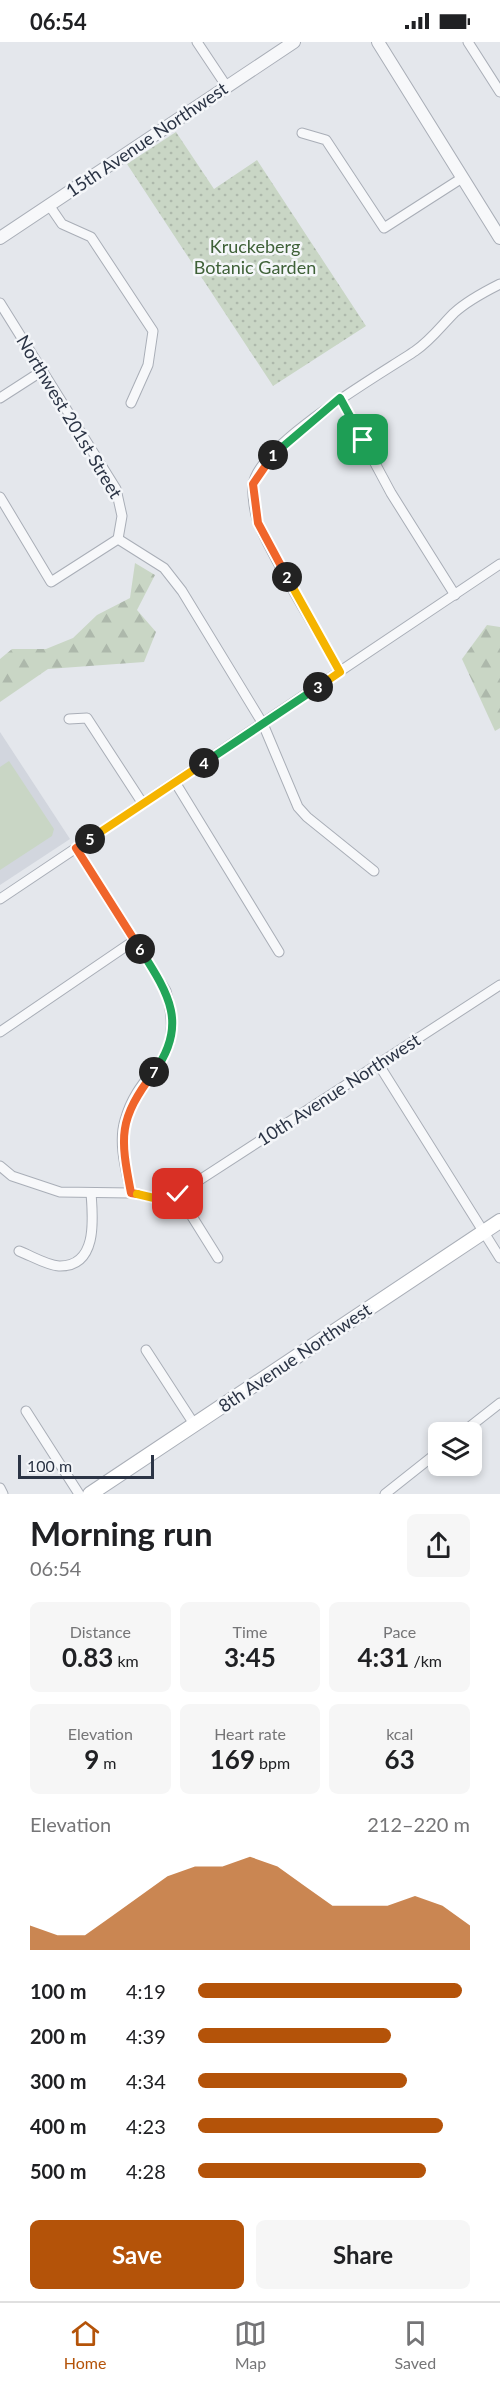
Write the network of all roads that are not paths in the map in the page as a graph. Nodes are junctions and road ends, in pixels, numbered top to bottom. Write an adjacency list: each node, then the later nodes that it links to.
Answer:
1 (197, 42): 5 (street)
2 (294, 42): 5 (street, 15th Avenue Northwest)
3 (378, 42): 8 (street)
4 (468, 42): 6 (street)
5 (227, 87): 9 (street, 15th Avenue Northwest)
6 (500, 92)
7 (302, 133): 8 (street)
8 (462, 178): 11 (street)
9 (50, 205): 10 (street, 15th Avenue Northwest); 17 (street)
10 (0, 238)
11 (500, 238)
12 (500, 284): 16 (street)
13 (0, 303): 14 (street, Northwest 201st Street)
14 (42, 371): 15 (street); 19 (street, Northwest 201st Street)
15 (0, 398)
16 (340, 398): 21 (street); 22 (street)
17 (131, 403)
18 (0, 497): 19 (street)
19 (118, 539): 24 (street)
20 (500, 564): 21 (street)
21 (455, 595): 22 (street)
22 (340, 672): 24 (street)
23 (69, 719): 26 (street)
24 (263, 724): 25 (street); 28 (street)
25 (175, 782): 26 (street); 31 (street)
26 (143, 804): 27 (street)
27 (76, 848): 29 (street); 30 (street)
28 (374, 871)
29 (0, 899)
30 (135, 940): 33 (street); 37 (street)
31 (279, 952)
32 (500, 985): 34 (street, 10th Avenue Northwest)
33 (0, 1032)
34 (379, 1065): 38 (street, 10th Avenue Northwest); 40 (street)
35 (0, 1166): 36 (street)
36 (91, 1193): 37 (street); 41 (street)
37 (131, 1193): 38 (street)
38 (178, 1194): 42 (street)
39 (500, 1221): 40 (main road, 8th Avenue Northwest)
40 (484, 1232): 43 (street); 48 (main road, 8th Avenue Northwest)
41 (19, 1251)
42 (218, 1258)
43 (500, 1258)
44 (146, 1350): 48 (street)
45 (500, 1403): 47 (street)
46 (26, 1411): 52 (street)
47 (476, 1422)
48 (194, 1424): 53 (main road, 8th Avenue Northwest)
49 (428, 1460): 54 (street)
50 (0, 1488): 51 (street)
51 (3, 1494)
52 (79, 1494)
53 (90, 1494)
54 (386, 1494)

